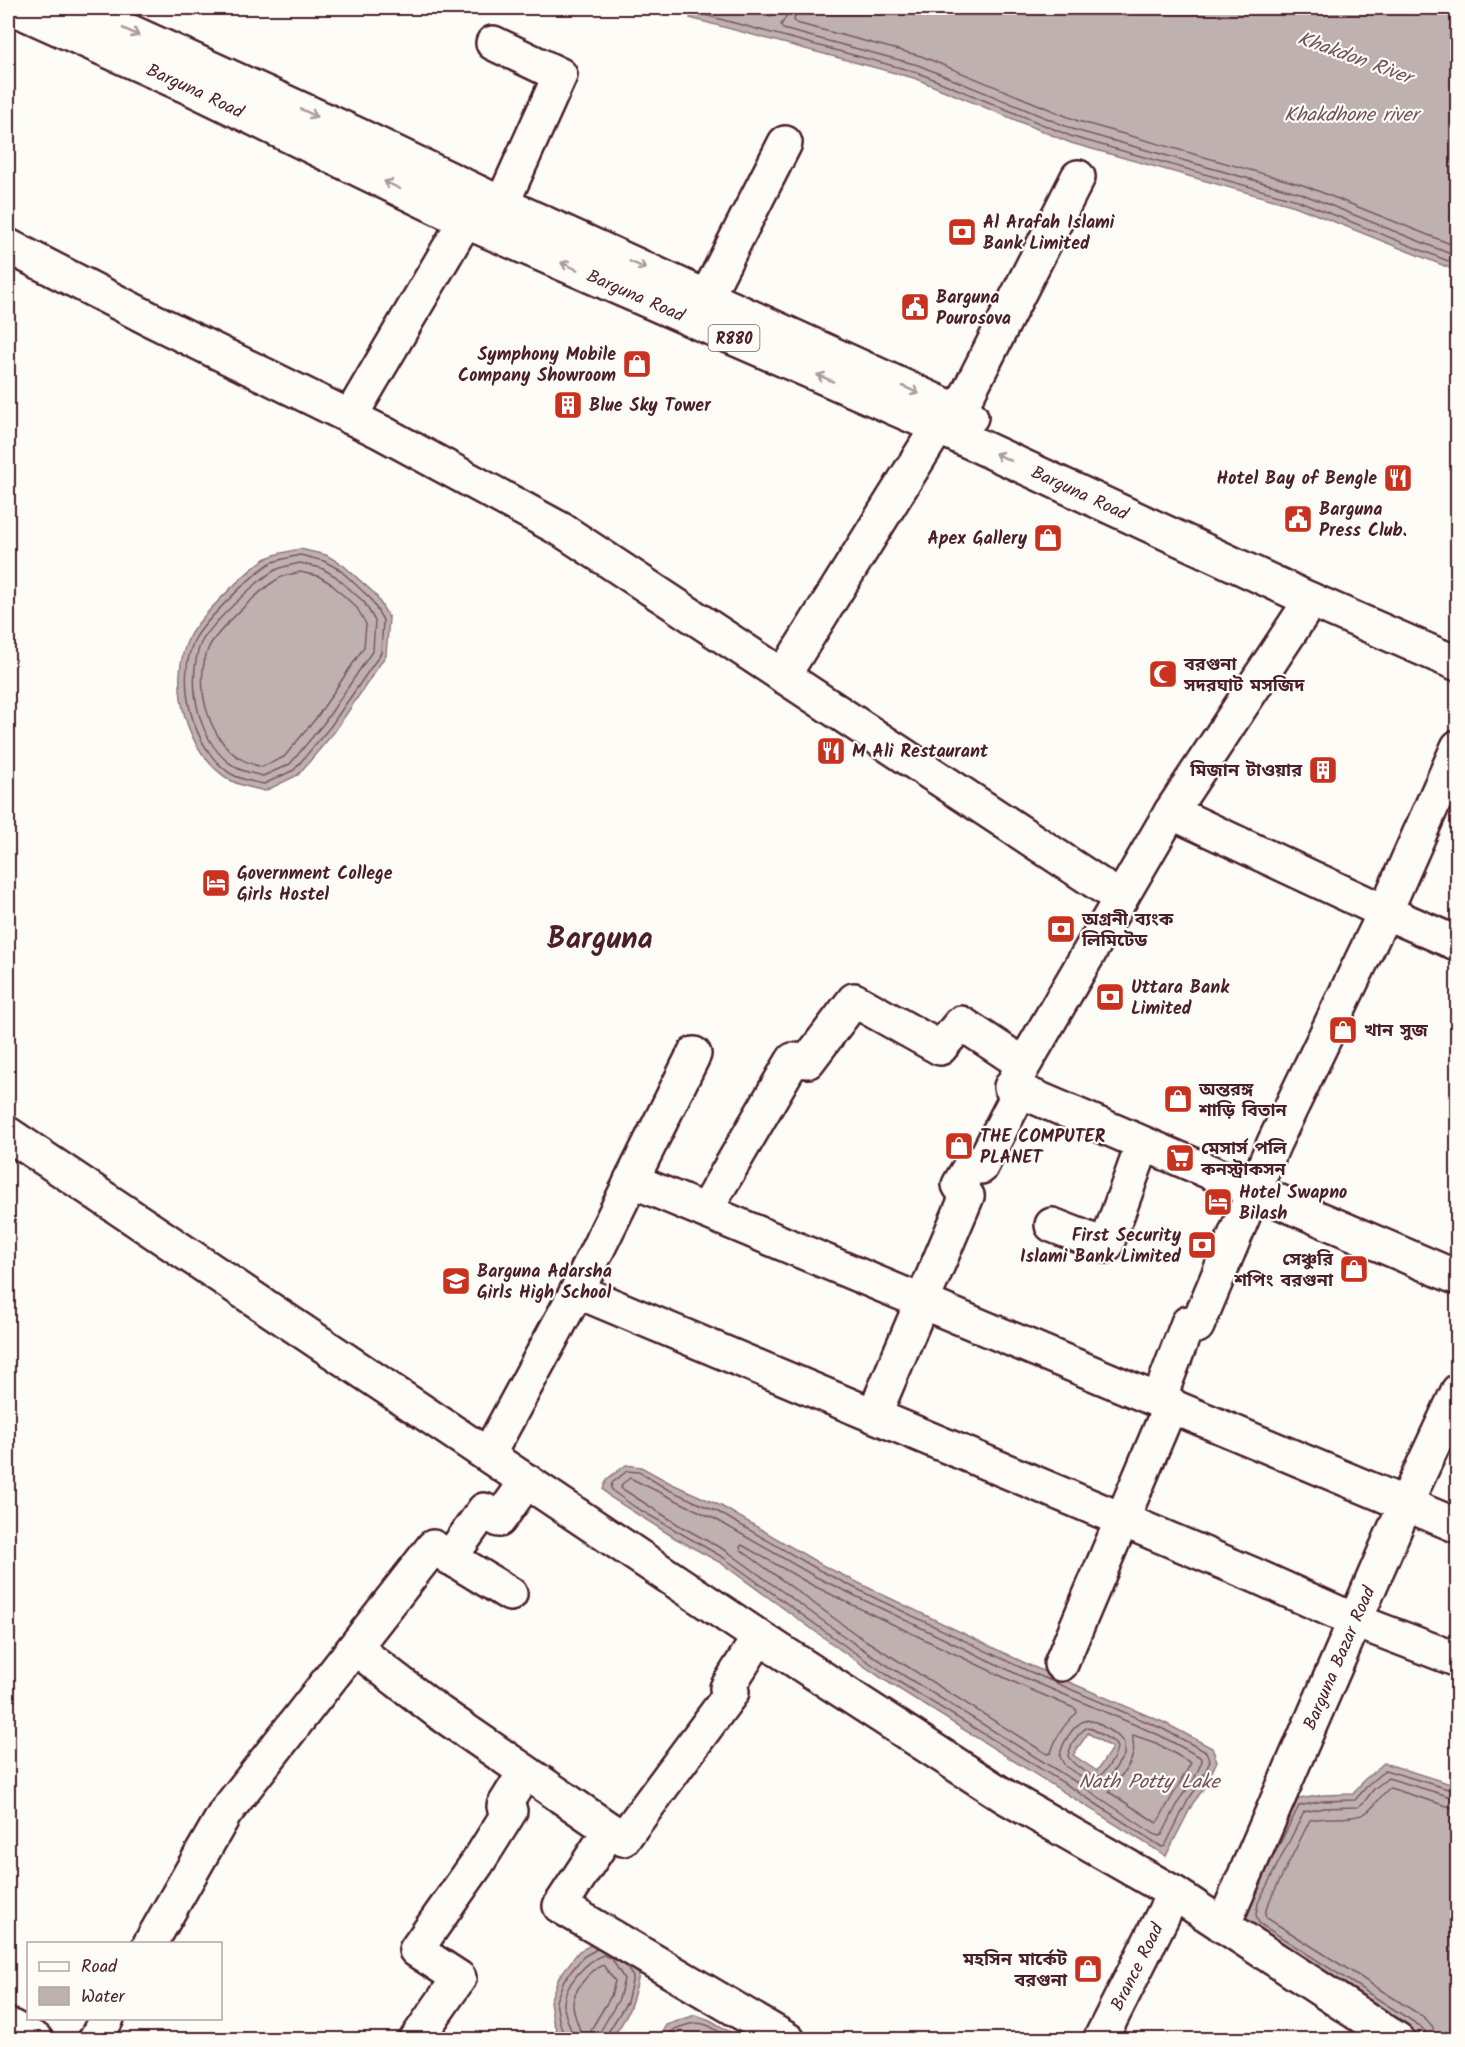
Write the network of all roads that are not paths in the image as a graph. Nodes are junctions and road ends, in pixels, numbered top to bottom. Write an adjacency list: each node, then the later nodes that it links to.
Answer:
1 (14, 8): 7 (street, Barguna Road / R880, one-way to 1)
2 (78, 8): 6 (street, Barguna Road / R880, one-way to 6)
3 (493, 43): 6 (street)
4 (785, 144): 9 (street)
5 (1078, 177): 11 (street)
6 (502, 204): 9 (street, Barguna Road / R880, one-way to 9)
7 (465, 221): 10 (street); 11 (street, Barguna Road / R880, one-way to 7)
8 (8, 246): 10 (street)
9 (707, 296): 11 (street, Barguna Road / R880, one-way to 11)
10 (350, 417): 15 (street)
11 (948, 419): 12 (street, Barguna Road / R880, one-way to 11); 13 (street, Barguna Road / R880); 15 (street)
12 (1311, 600): 14 (street, Barguna Road / R880); 17 (street)
13 (1458, 644)
14 (1458, 664)
15 (783, 676): 18 (street)
16 (1458, 747): 19 (street)
17 (1171, 812): 18 (street); 19 (street)
18 (1120, 898): 22 (street)
19 (1385, 912): 20 (street); 26 (street)
20 (1458, 944)
21 (694, 1054): 25 (street)
22 (1022, 1077): 24 (street); 27 (street); 31 (street)
23 (8, 1134): 35 (street)
24 (1143, 1144): 26 (street); 28 (street)
25 (632, 1179): 27 (street); 30 (street)
26 (1253, 1192): 29 (street); 33 (street)
27 (705, 1211): 31 (street)
28 (1052, 1225)
29 (1458, 1278)
30 (577, 1291): 34 (street); 35 (street)
31 (922, 1302): 33 (street); 34 (street)
32 (1458, 1391): 37 (street, Barguna Bazar Road)
33 (1165, 1402): 37 (street); 38 (street)
34 (874, 1415): 38 (street)
35 (488, 1455): 36 (street)
36 (527, 1481): 40 (street); 43 (street)
37 (1406, 1503): 39 (street); 42 (street, Barguna Bazar Road)
38 (1121, 1521): 42 (street); 46 (street)
39 (1458, 1526)
40 (450, 1558): 41 (street); 44 (street)
41 (510, 1594)
42 (1356, 1621): 45 (street); 50 (street, Barguna Bazar Road)
43 (759, 1637): 48 (street); 49 (street)
44 (355, 1648): 47 (street); 51 (street)
45 (1458, 1660)
46 (1061, 1664)
47 (525, 1772): 48 (street); 56 (street)
48 (610, 1830): 57 (street)
49 (1174, 1893): 50 (street); 58 (street, Brance Road)
50 (1223, 1926): 59 (street)
51 (151, 1942)
52 (106, 2020): 55 (street)
53 (8, 2025): 54 (street)
54 (36, 2040)
55 (95, 2040)
56 (416, 2040)
57 (788, 2040)
58 (1100, 2040)
59 (1398, 2040)

